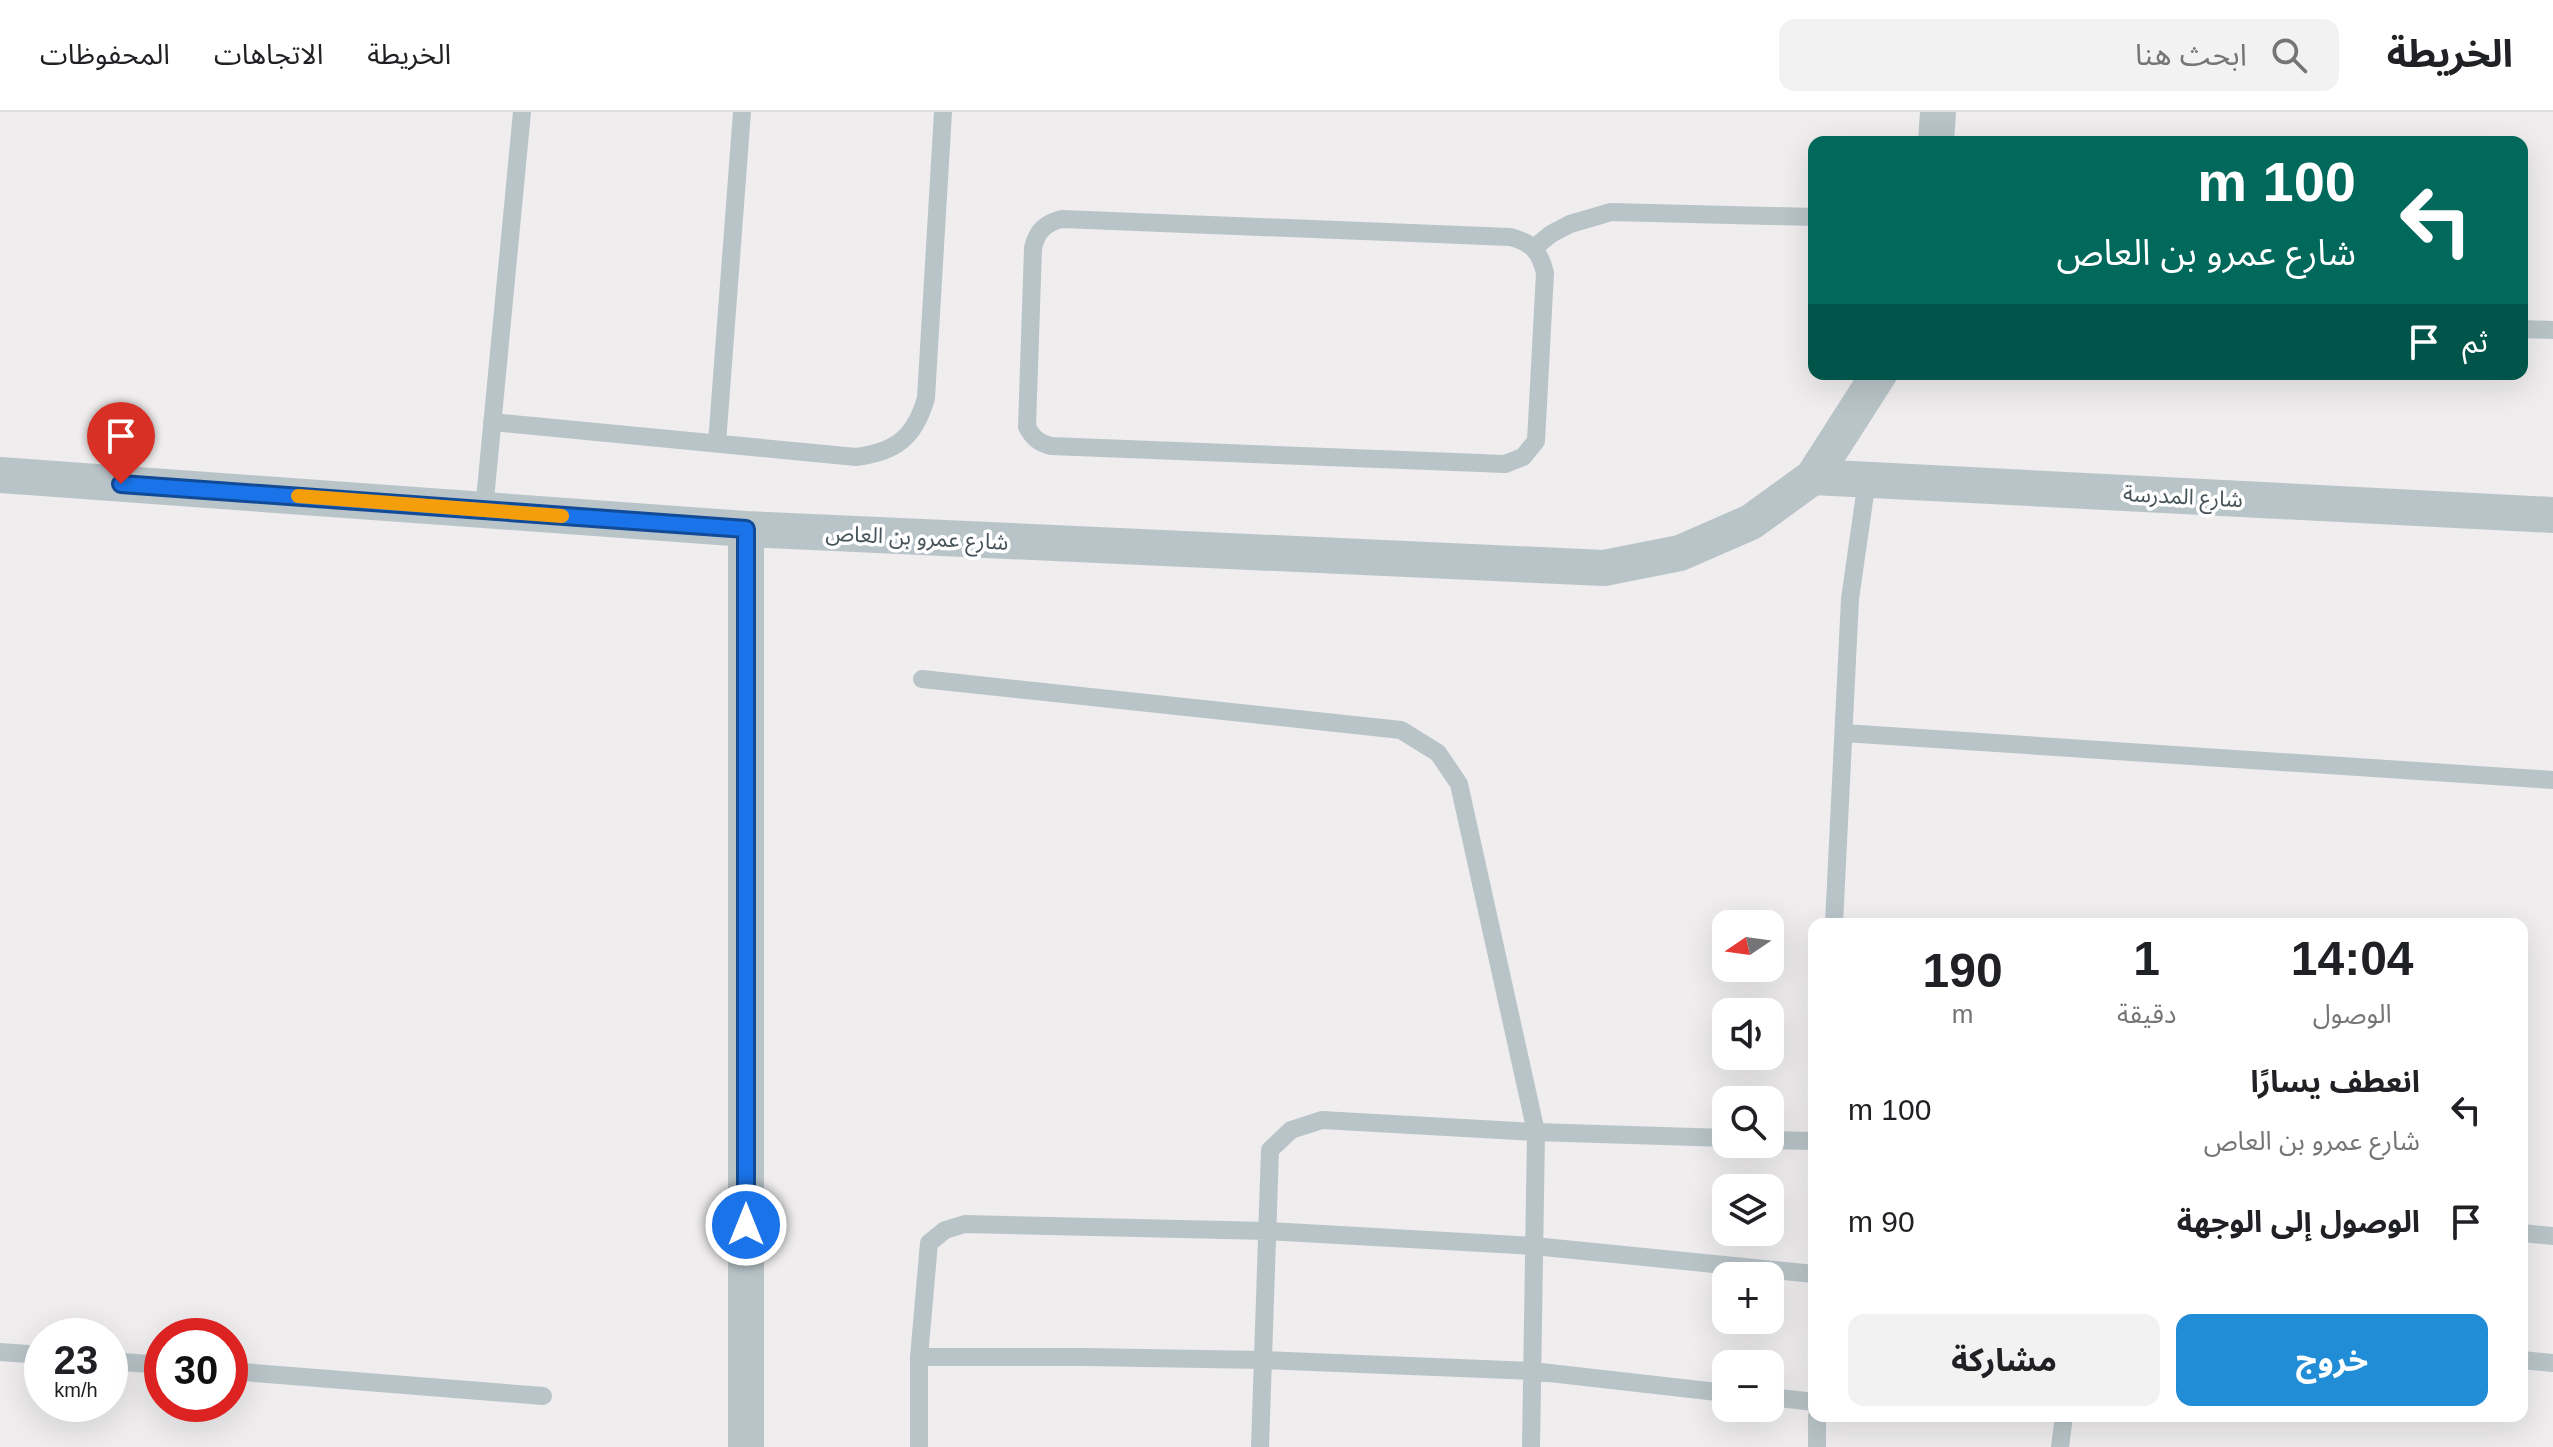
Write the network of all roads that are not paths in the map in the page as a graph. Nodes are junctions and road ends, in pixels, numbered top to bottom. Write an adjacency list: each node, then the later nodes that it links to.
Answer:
1 (522, 112): 11 (lane)
2 (742, 112): 12 (lane)
3 (943, 112): 12 (lane)
4 (1938, 112): 5 (street)
5 (1936, 136)
6 (1808, 217): 7 (lane)
7 (1535, 247): 7 (lane)
8 (2528, 329): 9 (lane)
9 (2553, 330)
10 (1875, 380): 14 (street)
11 (492, 422): 12 (lane); 16 (lane)
12 (717, 443)
13 (0, 475): 16 (street, شارع عمرو بن العاص)
14 (1813, 477): 15 (street, شارع المدرسة); 18 (street, شارع عمرو بن العاص)
15 (1867, 480): 17 (street, شارع المدرسة); 20 (lane)
16 (484, 510): 18 (street, شارع عمرو بن العاص)
17 (2553, 515)
18 (746, 529): 46 (street)
19 (922, 679): 23 (lane)
20 (1844, 733): 21 (lane); 22 (lane)
21 (2553, 780)
22 (1834, 918)
23 (1536, 1132): 24 (lane); 27 (lane); 30 (lane)
24 (1712, 1138)
25 (1784, 1140): 26 (lane)
26 (1808, 1141)
27 (1268, 1231): 30 (lane); 34 (lane); 35 (lane)
28 (2528, 1234): 29 (lane)
29 (2553, 1236)
30 (1534, 1246): 31 (lane); 38 (lane)
31 (1808, 1273)
32 (0, 1352): 33 (lane)
33 (24, 1354)
34 (919, 1357): 35 (lane); 47 (lane)
35 (1262, 1360): 38 (lane); 48 (lane)
36 (2528, 1361): 37 (lane)
37 (2553, 1363)
38 (1532, 1371): 40 (lane); 49 (lane)
39 (248, 1372): 41 (lane)
40 (1712, 1391)
41 (543, 1396)
42 (1784, 1399): 43 (lane)
43 (1808, 1401)
44 (1817, 1422): 50 (lane)
45 (2063, 1422): 51 (lane)
46 (746, 1447)
47 (919, 1447)
48 (1260, 1447)
49 (1531, 1447)
50 (1817, 1447)
51 (2060, 1447)

